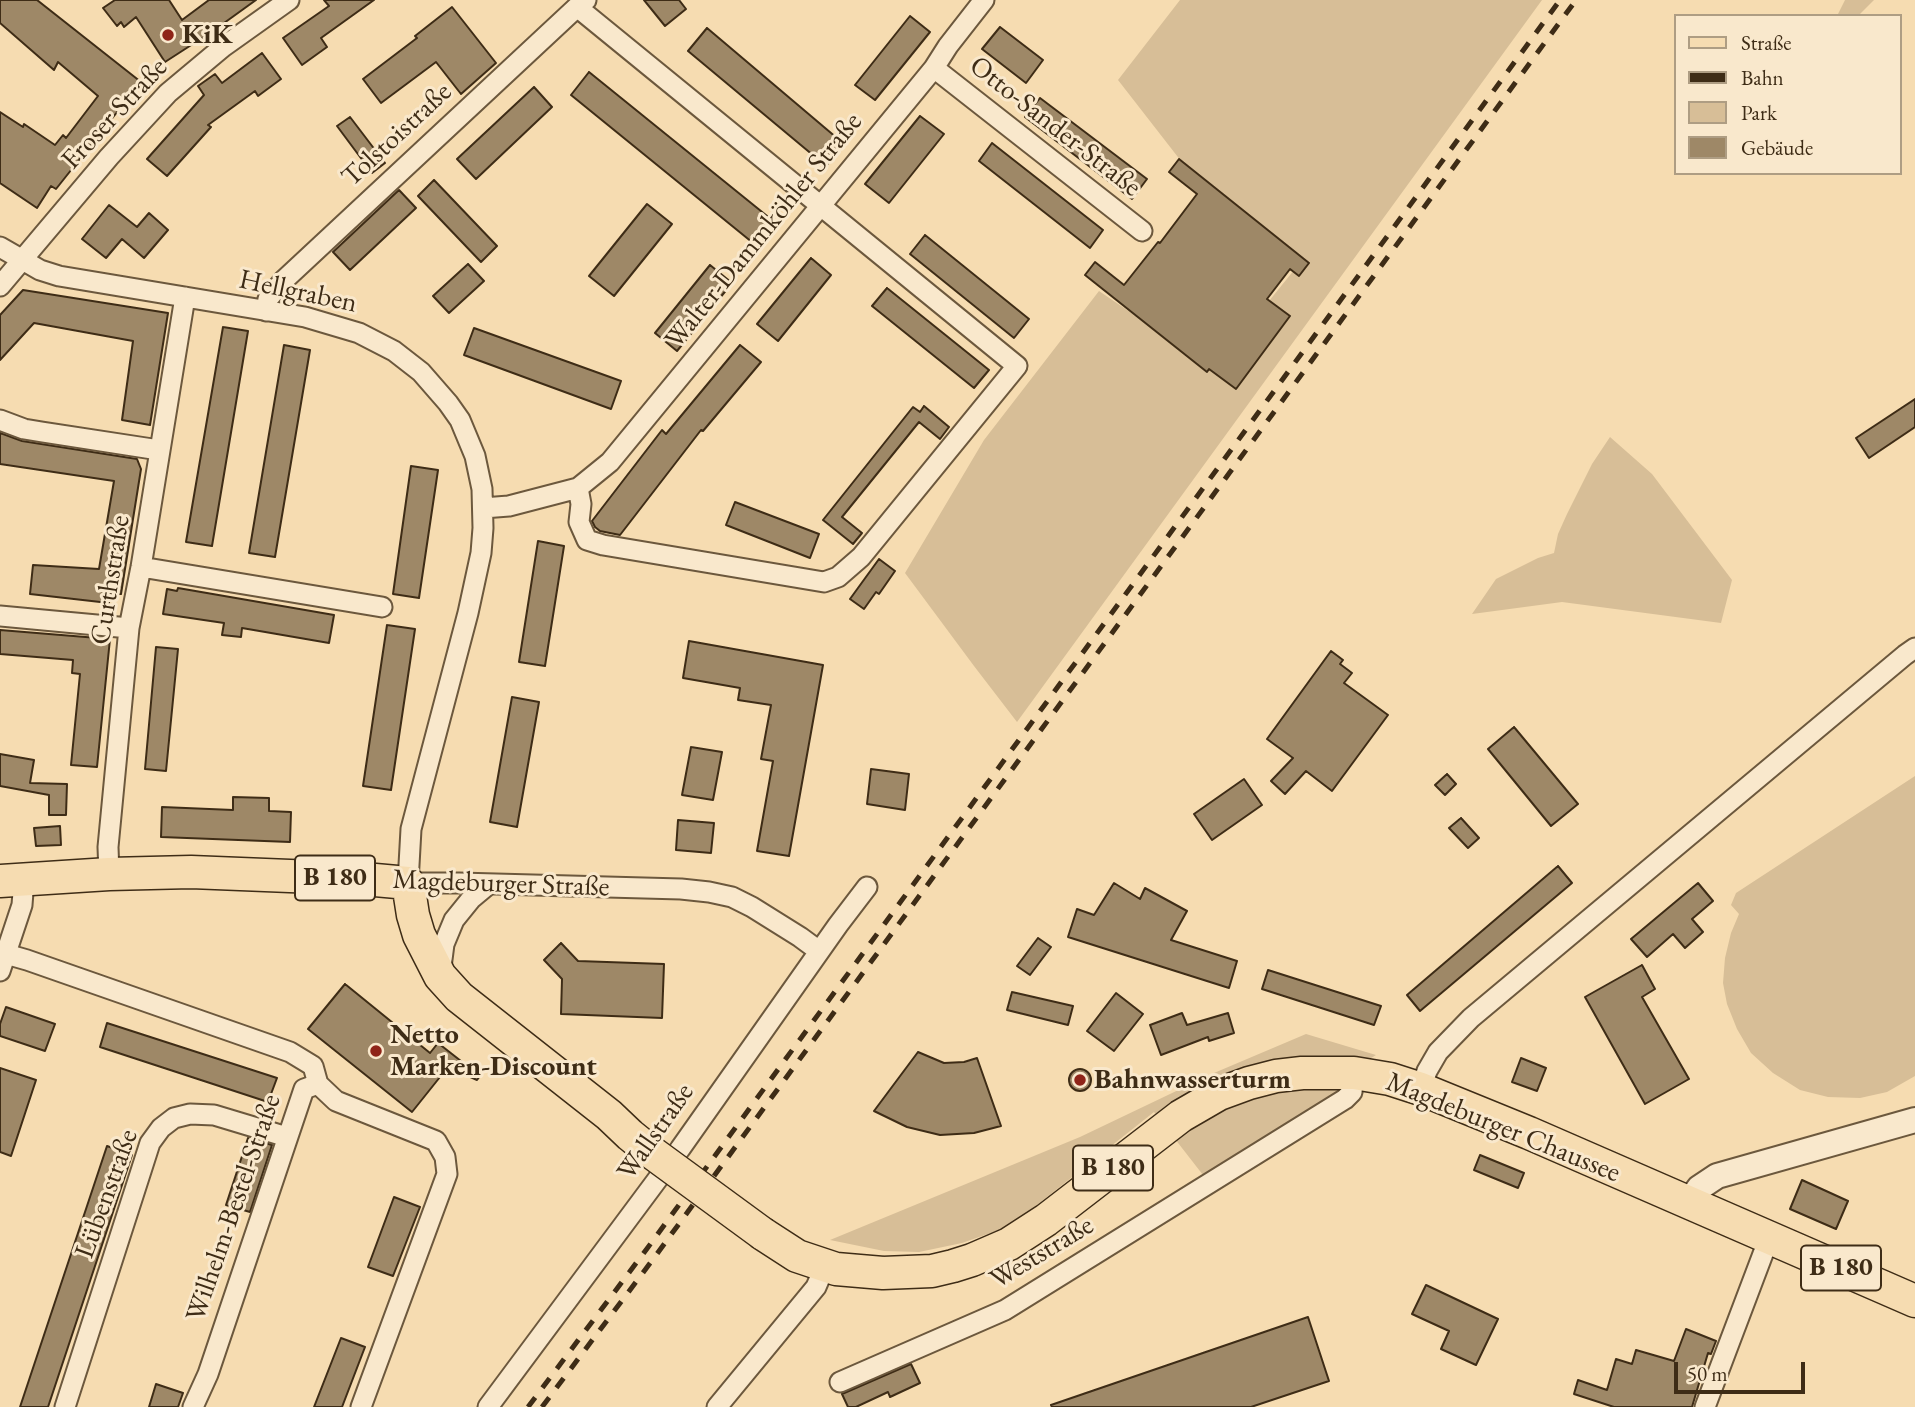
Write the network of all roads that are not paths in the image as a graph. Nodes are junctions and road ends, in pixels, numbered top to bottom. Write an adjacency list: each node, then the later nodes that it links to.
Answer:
1 (289, 0): 8 (street, Froser Straße)
2 (984, 0): 4 (street, Walter-Dammköhler Straße)
3 (581, 4): 5 (street); 11 (street, Tolstoistraße)
4 (934, 68): 5 (street, Walter-Dammköhler Straße); 6 (street, Otto-Sander-Straße)
5 (821, 206): 14 (street, Walter-Dammköhler Straße); 14 (street)
6 (1142, 231)
7 (0, 247): 8 (street, Hellgraben)
8 (22, 261): 9 (street, Froser Straße); 10 (street, Hellgraben)
9 (0, 286)
10 (185, 297): 11 (street, Hellgraben); 13 (street, Curthstraße)
11 (266, 311): 15 (street, Hellgraben)
12 (0, 420): 13 (street)
13 (159, 450): 16 (street, Curthstraße)
14 (578, 488): 15 (street, Walter-Dammköhler Straße)
15 (483, 509): 23 (street, Hellgraben)
16 (141, 566): 17 (street); 19 (street, Curthstraße)
17 (382, 607)
18 (0, 616): 19 (street)
19 (129, 628): 21 (street, Curthstraße)
20 (1915, 648): 31 (street)
21 (109, 874): 22 (main road, Magdeburger Straße / B 180); 23 (main road, Magdeburger Straße / B 180)
22 (12, 880): 27 (street)
23 (408, 883): 24 (street, Magdeburger Straße); 28 (main road, Magdeburger Chaussee / B 180)
24 (489, 884): 26 (street, Magdeburger Straße); 28 (street)
25 (867, 887): 26 (street, Wallstraße)
26 (819, 951): 42 (street, Wallstraße)
27 (3, 963): 30 (street, Wilhelm-Bestel-Straße)
28 (440, 976): 36 (main road, Magdeburger Chaussee / B 180, bridge)
29 (1354, 1073): 31 (main road, Magdeburger Chaussee / B 180); 36 (main road, Magdeburger Chaussee / B 180); 38 (street, Weststraße)
30 (318, 1084): 33 (street, Wilhelm-Bestel-Straße); 41 (street)
31 (1421, 1089): 34 (main road, Magdeburger Chaussee / B 180)
32 (1915, 1120): 34 (street)
33 (287, 1137): 39 (street, Lübenstraße); 40 (street, Wilhelm-Bestel-Straße)
34 (1688, 1203): 35 (main road, Magdeburger Chaussee / B 180)
35 (1769, 1238): 37 (main road, Magdeburger Chaussee / B 180); 44 (street)
36 (825, 1265): 43 (street)
37 (1915, 1301)
38 (840, 1382)
39 (65, 1407)
40 (193, 1407)
41 (361, 1407)
42 (488, 1407)
43 (718, 1407)
44 (1705, 1407)

